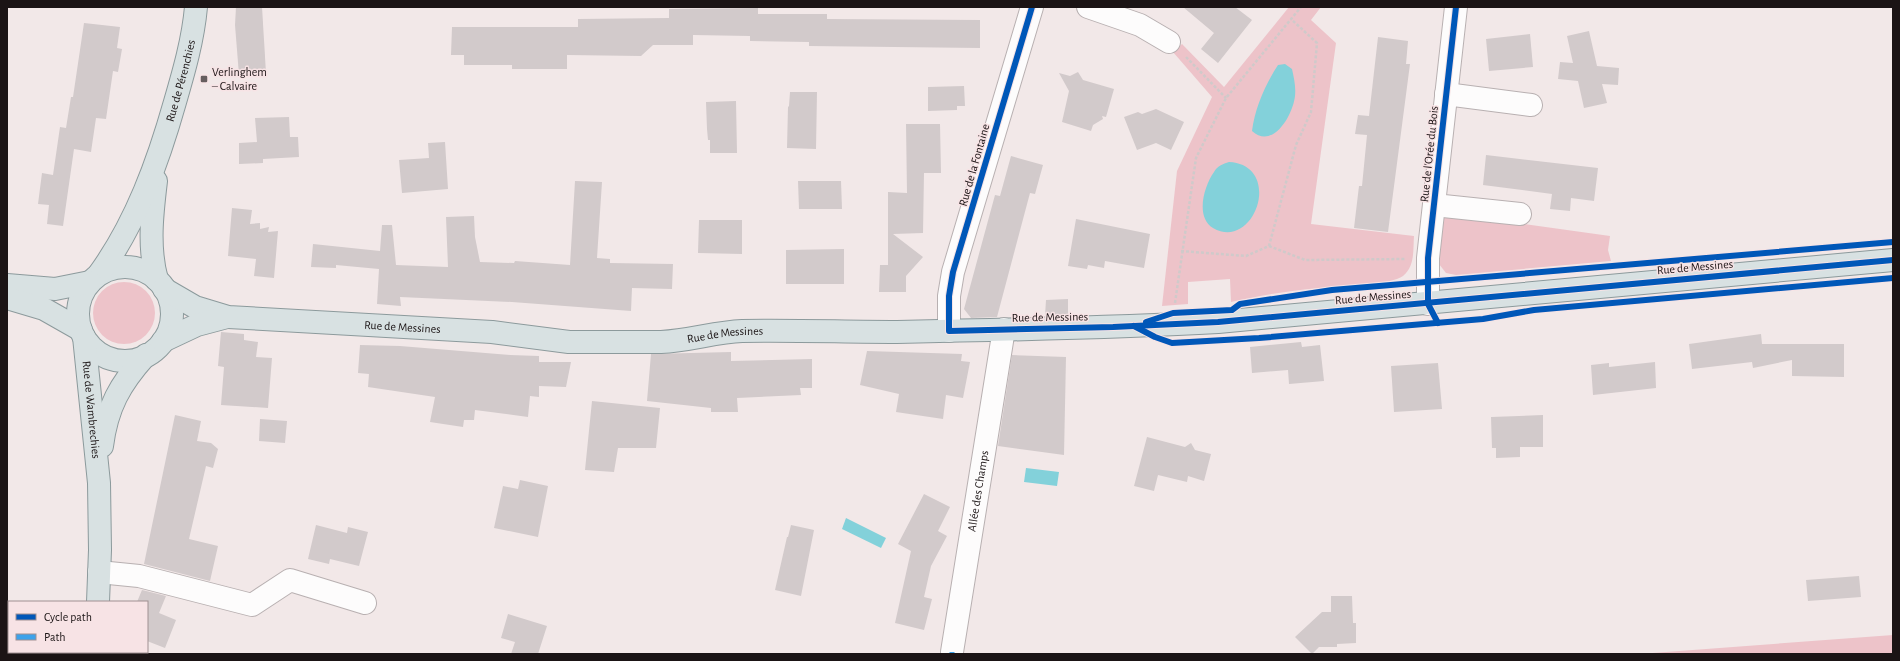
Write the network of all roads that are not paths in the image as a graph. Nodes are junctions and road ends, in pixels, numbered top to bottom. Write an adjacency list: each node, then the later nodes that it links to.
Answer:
1 (196, 7): 8 (main road, Rue de Pérenchies)
2 (1032, 7): 19 (street, Rue de la Fontaine)
3 (1088, 7): 5 (street)
4 (1456, 7): 6 (street, Rue de l'Orée du Bois)
5 (1169, 42)
6 (1446, 94): 7 (street, Rue de l'Orée du Bois); 9 (street, Rue de l'Orée du Bois)
7 (1531, 105)
8 (160, 153): 12 (main road, Rue de Pérenchies); 14 (main road, Rue de Pérenchies)
9 (1434, 205): 10 (street, Rue de l'Orée du Bois); 16 (street, Rue de l'Orée du Bois)
10 (1520, 214)
11 (1893, 260): 16 (main road, Rue de Messines)
12 (95, 278): 13 (main road, Rue de Messines); 14 (main road, Rue de Messines); 20 (main road)
13 (7, 285)
14 (161, 285): 17 (main road, Rue de Messines); 21 (main road, Rue de Messines)
15 (7, 298): 20 (main road, Rue de Messines)
16 (1428, 304): 18 (main road, Rue de Messines)
17 (228, 317): 19 (main road, Rue de Messines); 21 (main road, Rue de Messines)
18 (1004, 329): 19 (main road, Rue de Messines); 27 (street, Allée des Champs)
19 (949, 331)
20 (83, 334): 22 (main road, Rue de Messines); 23 (main road, Rue de Wambrechies)
21 (163, 340): 22 (main road, Rue de Messines)
22 (146, 355): 23 (main road, Rue de Wambrechies)
23 (99, 483): 24 (main road, Rue de Wambrechies)
24 (100, 572): 25 (main road, Rue de Wambrechies); 26 (street)
25 (98, 601)
26 (365, 603)
27 (952, 652)

